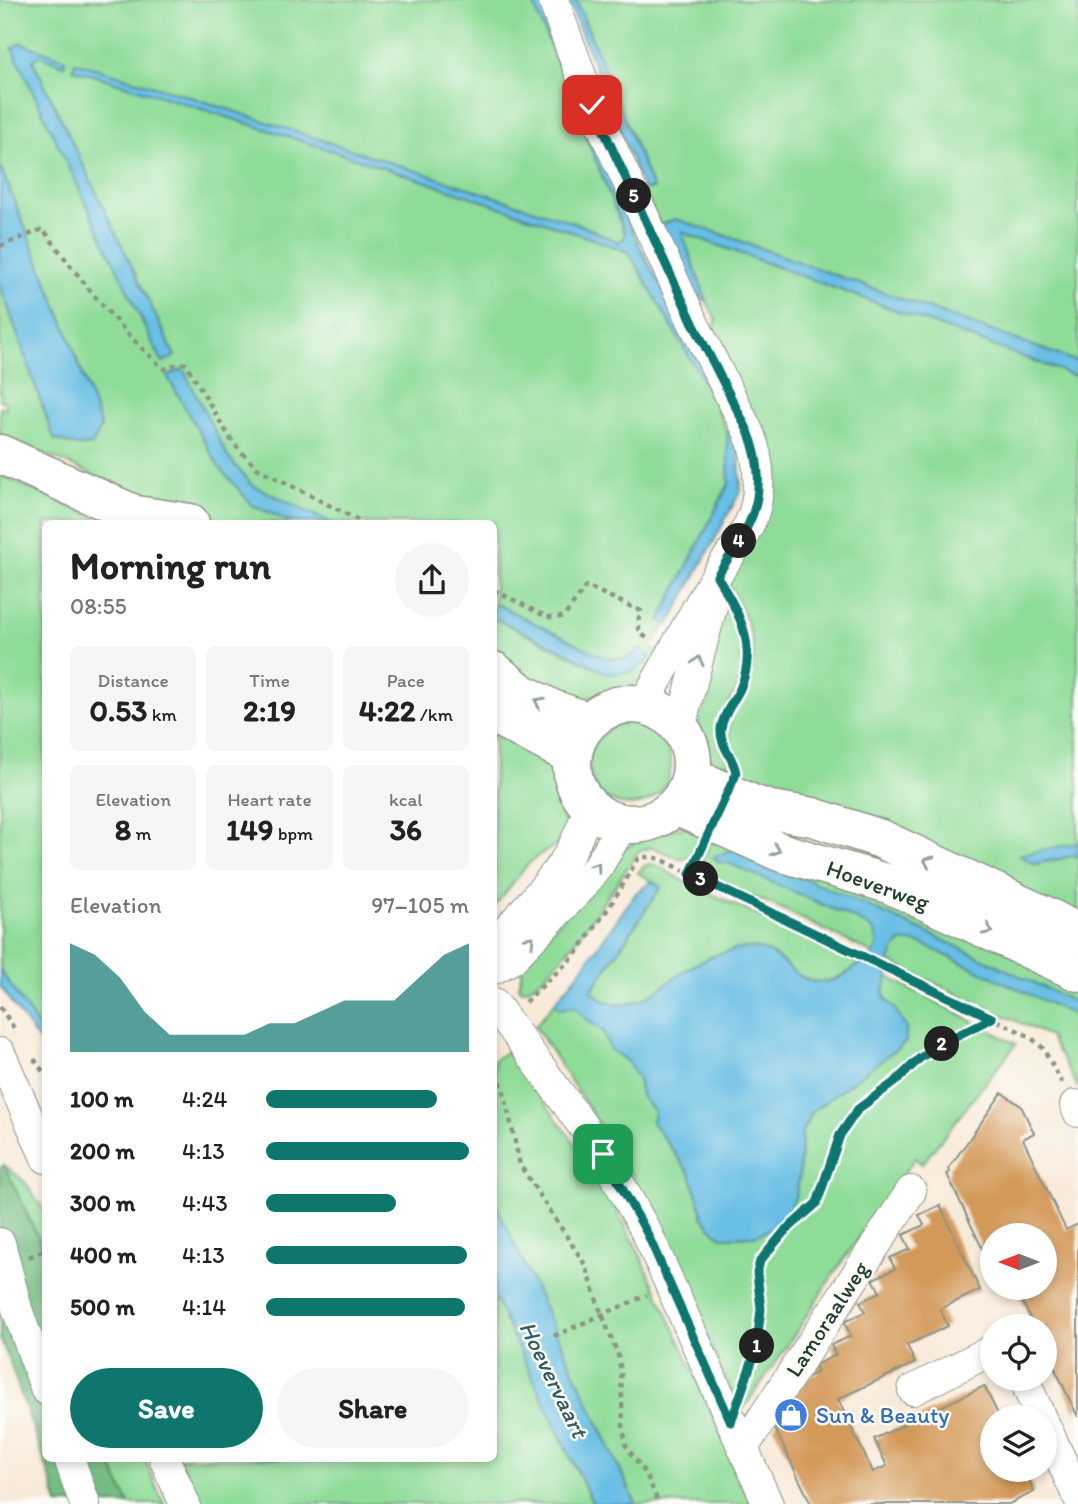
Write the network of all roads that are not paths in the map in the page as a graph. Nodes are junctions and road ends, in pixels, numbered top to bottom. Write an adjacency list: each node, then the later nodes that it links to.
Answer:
1 (553, 0): 4 (street)
2 (0, 454): 3 (main road)
3 (142, 519)
4 (717, 576): 6 (street); 9 (street, one-way to 4)
5 (497, 673): 8 (main road, one-way to 5)
6 (643, 705): 8 (main road); 9 (main road)
7 (497, 717): 10 (main road)
8 (589, 722): 10 (main road)
9 (680, 727): 11 (main road)
10 (573, 757): 13 (main road)
11 (683, 791): 12 (main road, Hoeverweg); 13 (main road)
12 (721, 808): 14 (main road, Hoeverweg, one-way to 12); 17 (main road, Hoeverweg, one-way to 17)
13 (606, 815): 15 (street); 16 (street, one-way to 13)
14 (1078, 933)
15 (497, 944)
16 (497, 968)
17 (1078, 972)
18 (500, 1012): 26 (street)
19 (0, 1053): 20 (street)
20 (42, 1149)
21 (911, 1191): 26 (street, Lamoraalweg)
22 (0, 1243): 24 (street)
23 (980, 1356): 25 (street)
24 (42, 1378)
25 (913, 1390)
26 (737, 1435): 33 (street)
27 (1057, 1451): 30 (street)
28 (70, 1462): 31 (street)
29 (166, 1462): 32 (street)
30 (1078, 1497)
31 (85, 1504)
32 (185, 1504)
33 (768, 1504)

